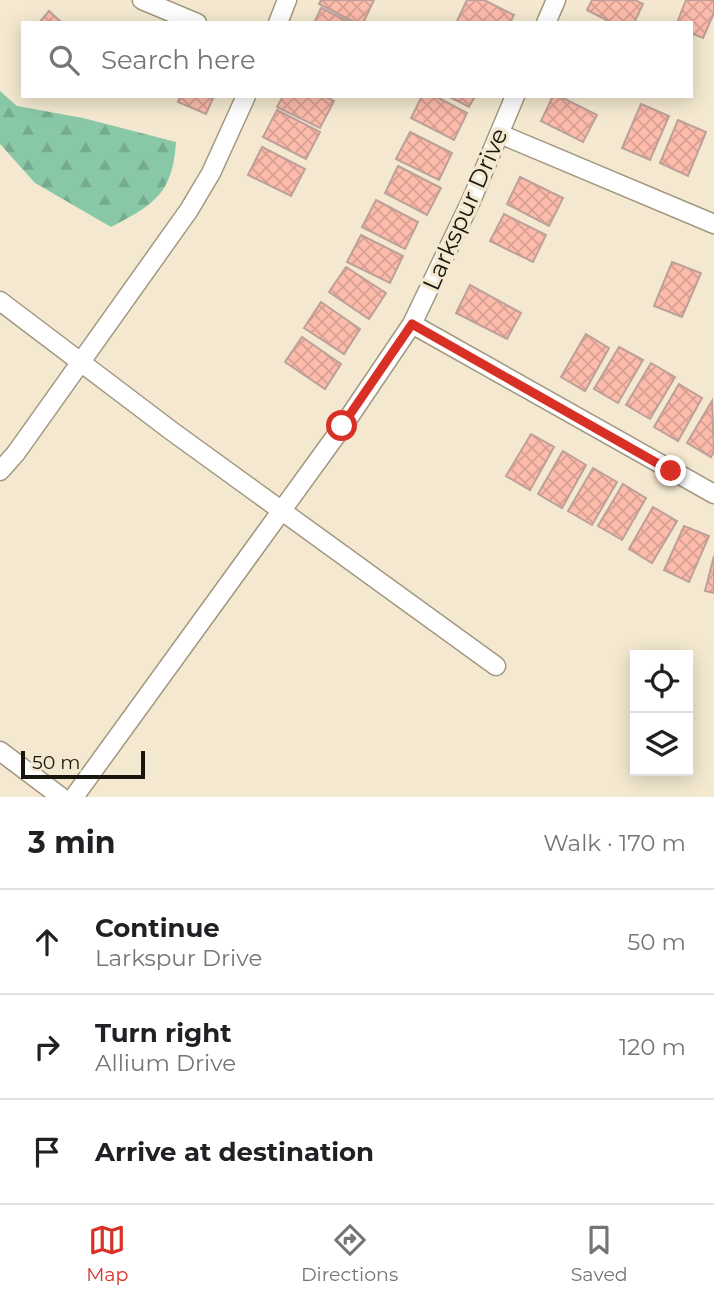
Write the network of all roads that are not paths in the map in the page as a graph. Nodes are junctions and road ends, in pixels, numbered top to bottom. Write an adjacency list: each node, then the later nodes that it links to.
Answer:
1 (142, 0): 4 (street)
2 (287, 0): 5 (street)
3 (556, 0): 6 (street)
4 (192, 21)
5 (279, 21)
6 (547, 21)
7 (245, 98): 13 (street)
8 (514, 98): 9 (street, Larkspur Drive)
9 (500, 134): 10 (street); 12 (street, Larkspur Drive)
10 (714, 224)
11 (0, 301): 13 (street)
12 (412, 324): 15 (street); 16 (street, Larkspur Drive)
13 (80, 363): 14 (street); 16 (street)
14 (0, 471)
15 (714, 494)
16 (281, 511): 17 (street); 20 (street, Larkspur Drive)
17 (496, 666)
18 (0, 751): 19 (street)
19 (61, 797)
20 (74, 797)

